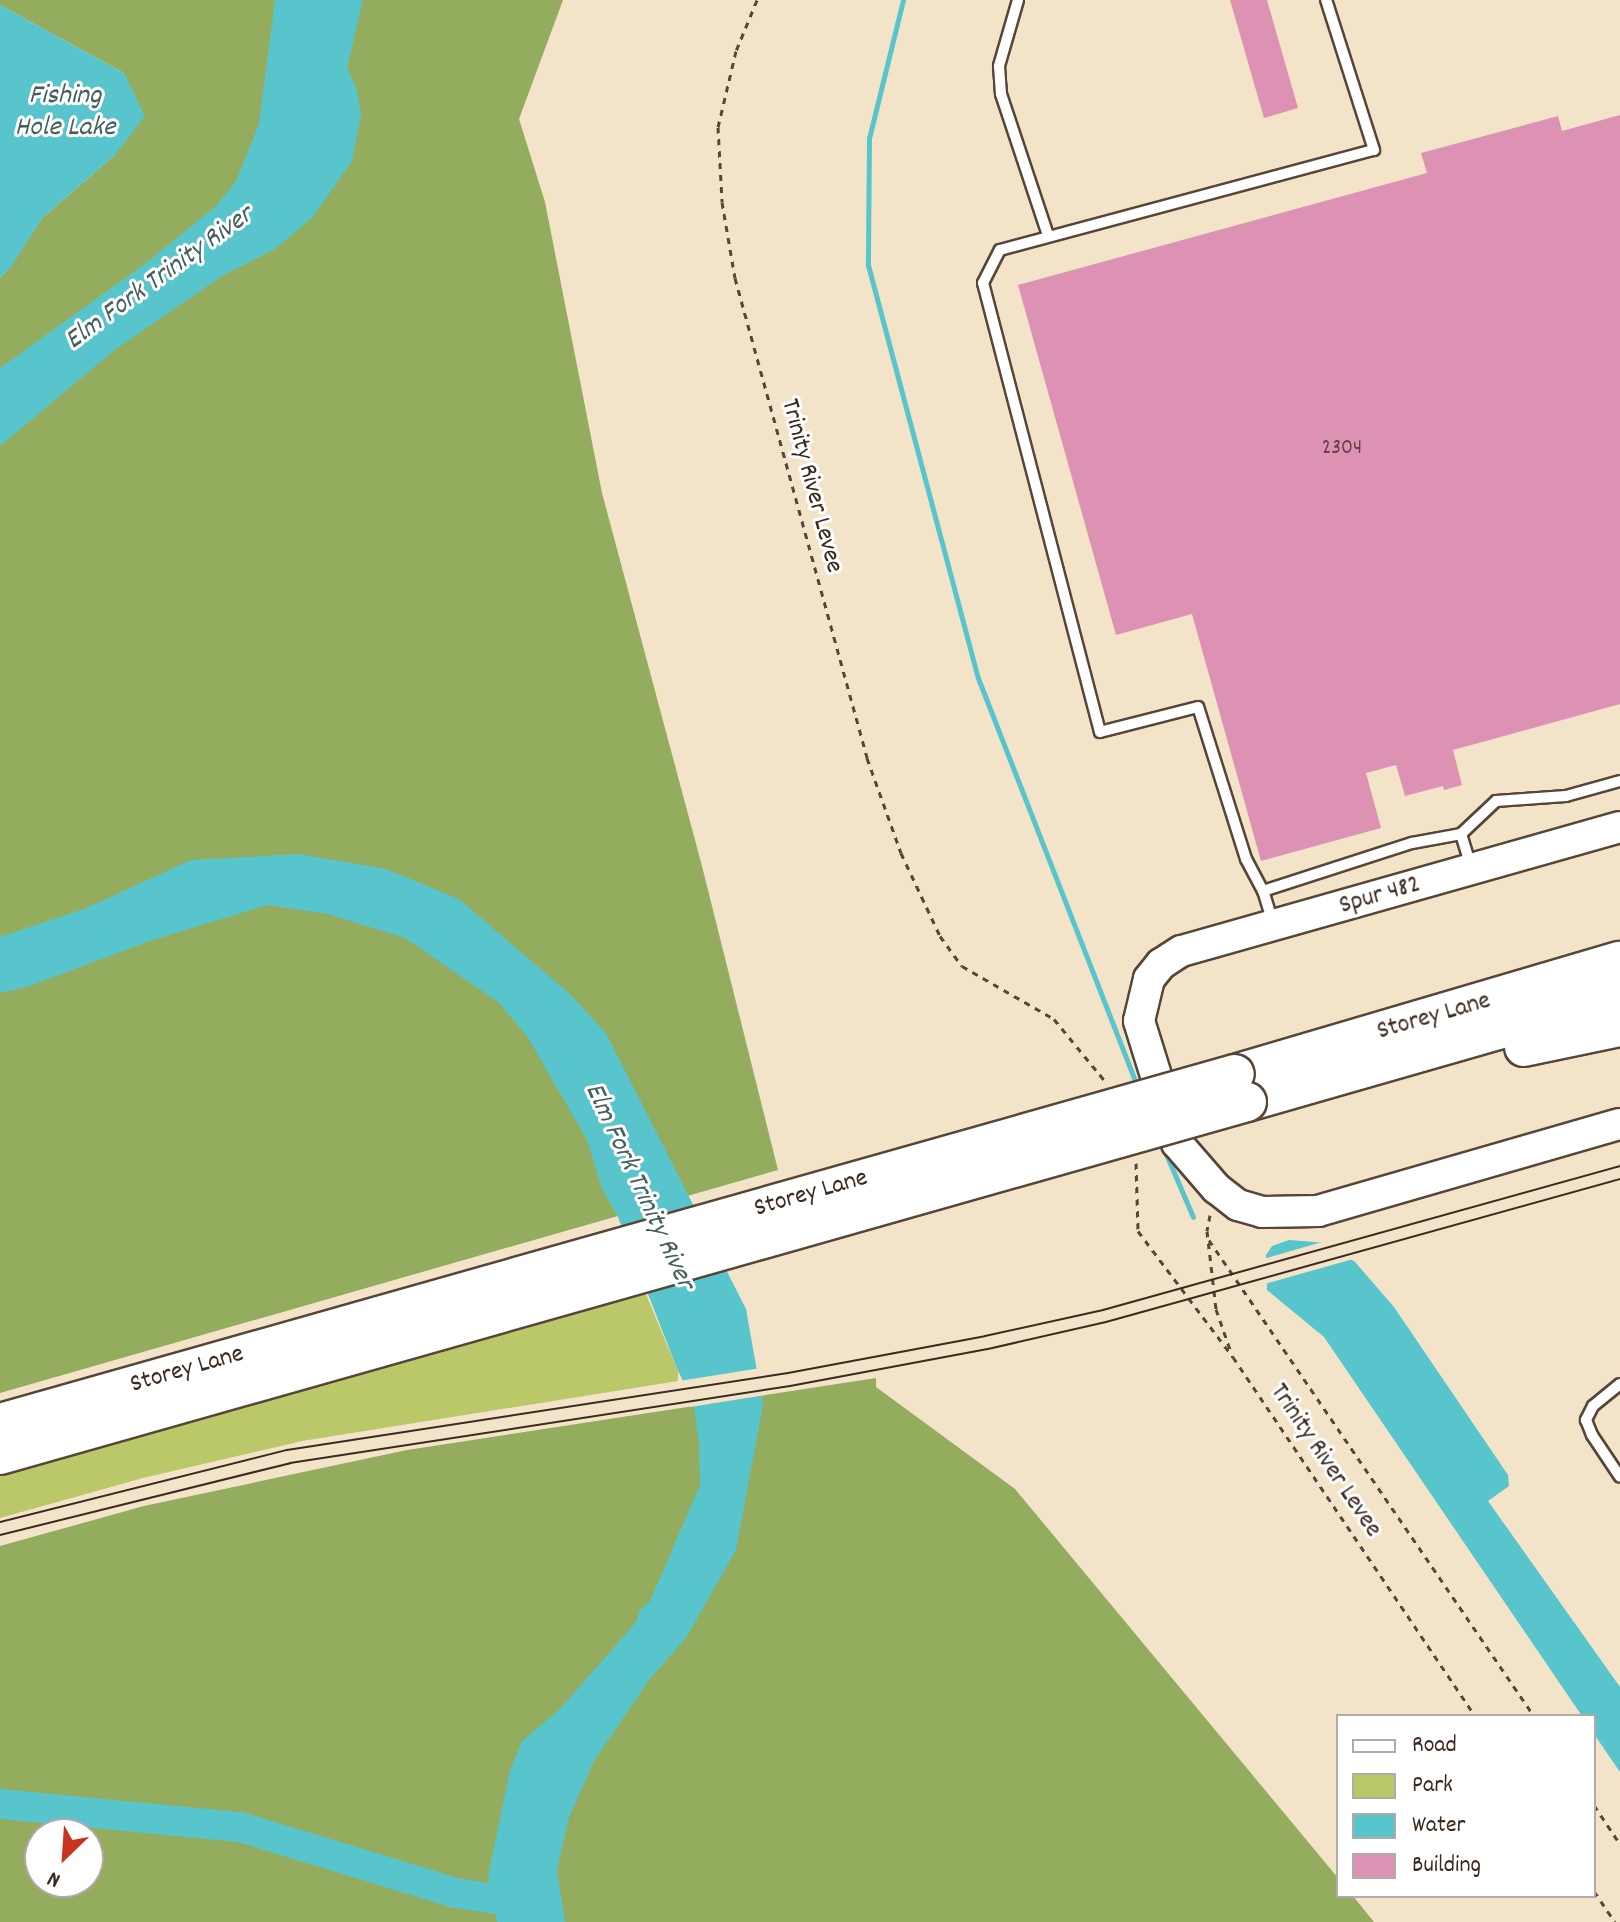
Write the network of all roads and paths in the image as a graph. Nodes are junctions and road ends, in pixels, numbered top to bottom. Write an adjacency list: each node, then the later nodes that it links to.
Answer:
1 (757, 0): 16 (path, Trinity River Levee)
2 (1018, 0): 4 (lane)
3 (1326, 0): 4 (lane)
4 (1048, 235): 9 (lane)
5 (1620, 781): 7 (lane)
6 (1620, 827): 8 (main road, Spur 482)
7 (1461, 834): 8 (lane); 9 (lane)
8 (1472, 869): 10 (main road, Spur 482)
9 (1263, 891): 10 (lane)
10 (1274, 926): 19 (main road, Spur 482)
11 (1620, 961): 15 (highway, Storey Lane)
12 (1620, 995): 14 (highway, Storey Lane)
13 (1620, 1027): 14 (highway)
14 (1328, 1079): 15 (highway, Storey Lane)
15 (1241, 1088): 23 (highway, Storey Lane, bridge); 24 (highway, Storey Lane, bridge)
16 (1108, 1089)
17 (1620, 1124): 19 (main road)
18 (1136, 1159): 21 (path, Trinity River Levee)
19 (1216, 1188): 20 (path)
20 (1209, 1240): 21 (path); 27 (path)
21 (1233, 1357): 26 (path, Trinity River Levee)
22 (1620, 1384): 25 (lane)
23 (0, 1423)
24 (0, 1455)
25 (1620, 1477)
26 (1474, 1714)
27 (1533, 1714)
28 (1596, 1808): 29 (path)
29 (1620, 1844)
30 (1596, 1894): 31 (path)
31 (1615, 1922)

